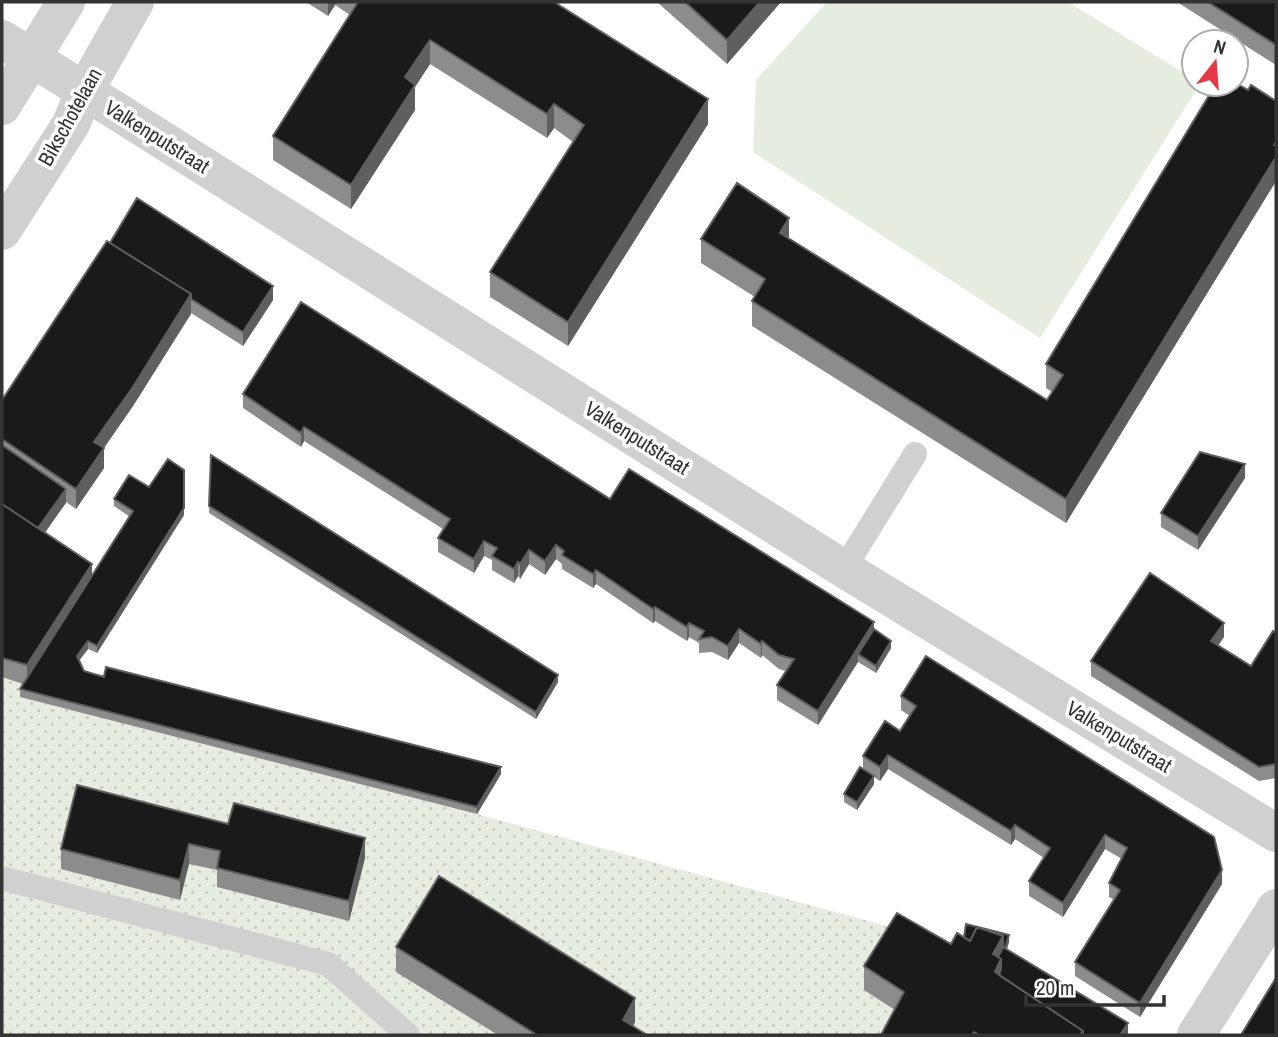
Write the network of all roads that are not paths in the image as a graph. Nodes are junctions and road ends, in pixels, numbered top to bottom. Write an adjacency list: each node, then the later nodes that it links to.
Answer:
1 (66, 2): 3 (street)
2 (135, 2): 4 (street, Bikschotelaan)
3 (17, 48): 4 (street, Valkenputstraat); 5 (street)
4 (84, 92): 6 (street, Bikschotelaan); 8 (street, Valkenputstraat)
5 (2, 106)
6 (2, 231)
7 (915, 454): 8 (lane)
8 (844, 569): 9 (street, Valkenputstraat)
9 (1276, 833)
10 (2, 878): 12 (lane)
11 (1276, 908): 13 (street)
12 (408, 1035)
13 (1196, 1035)

